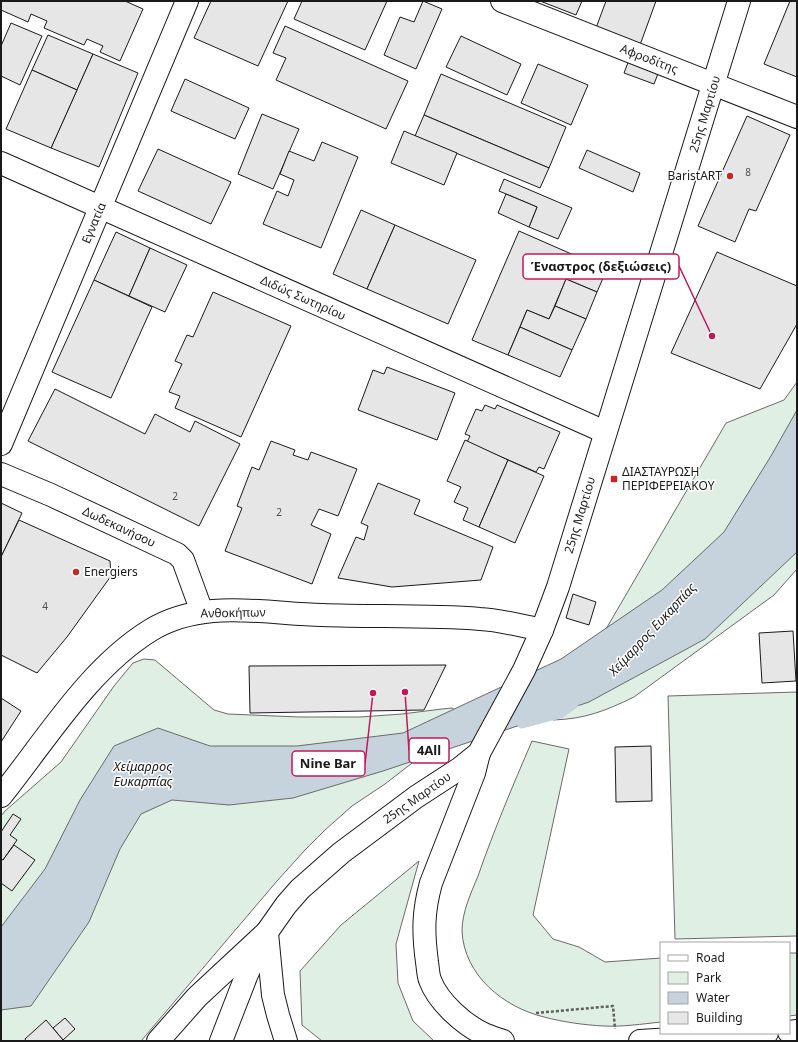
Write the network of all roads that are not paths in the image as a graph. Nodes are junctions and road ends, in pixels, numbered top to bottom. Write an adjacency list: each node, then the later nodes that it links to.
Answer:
1 (187, 1): 7 (main road, Εγνατία)
2 (502, 1): 4 (main road, Αφροδίτης)
3 (739, 1): 4 (main road, 25ης Μαρτίου)
4 (714, 84): 5 (main road, Αφροδίτης); 8 (main road, 25ης Μαρτίου)
5 (797, 117)
6 (1, 163): 7 (main road, Διδώς Σωτηρίου)
7 (100, 207): 8 (main road, Διδώς Σωτηρίου); 9 (main road, Εγνατία)
8 (605, 432): 12 (main road, 25ης Μαρτίου)
9 (1, 444)
10 (1, 474): 11 (main road, Δωδεκανήσου)
11 (202, 612): 12 (main road, Ανθοκήπων); 14 (main road, Ανθοκήπων)
12 (542, 630): 13 (main road, 25ης Μαρτίου)
13 (479, 753): 15 (main road, 25ης Μαρτίου); 20 (main road)
14 (1, 796)
15 (267, 932): 17 (main road); 18 (main road); 19 (main road)
16 (751, 1034): 21 (main road)
17 (158, 1041)
18 (221, 1041)
19 (286, 1041)
20 (503, 1041)
21 (640, 1041)

